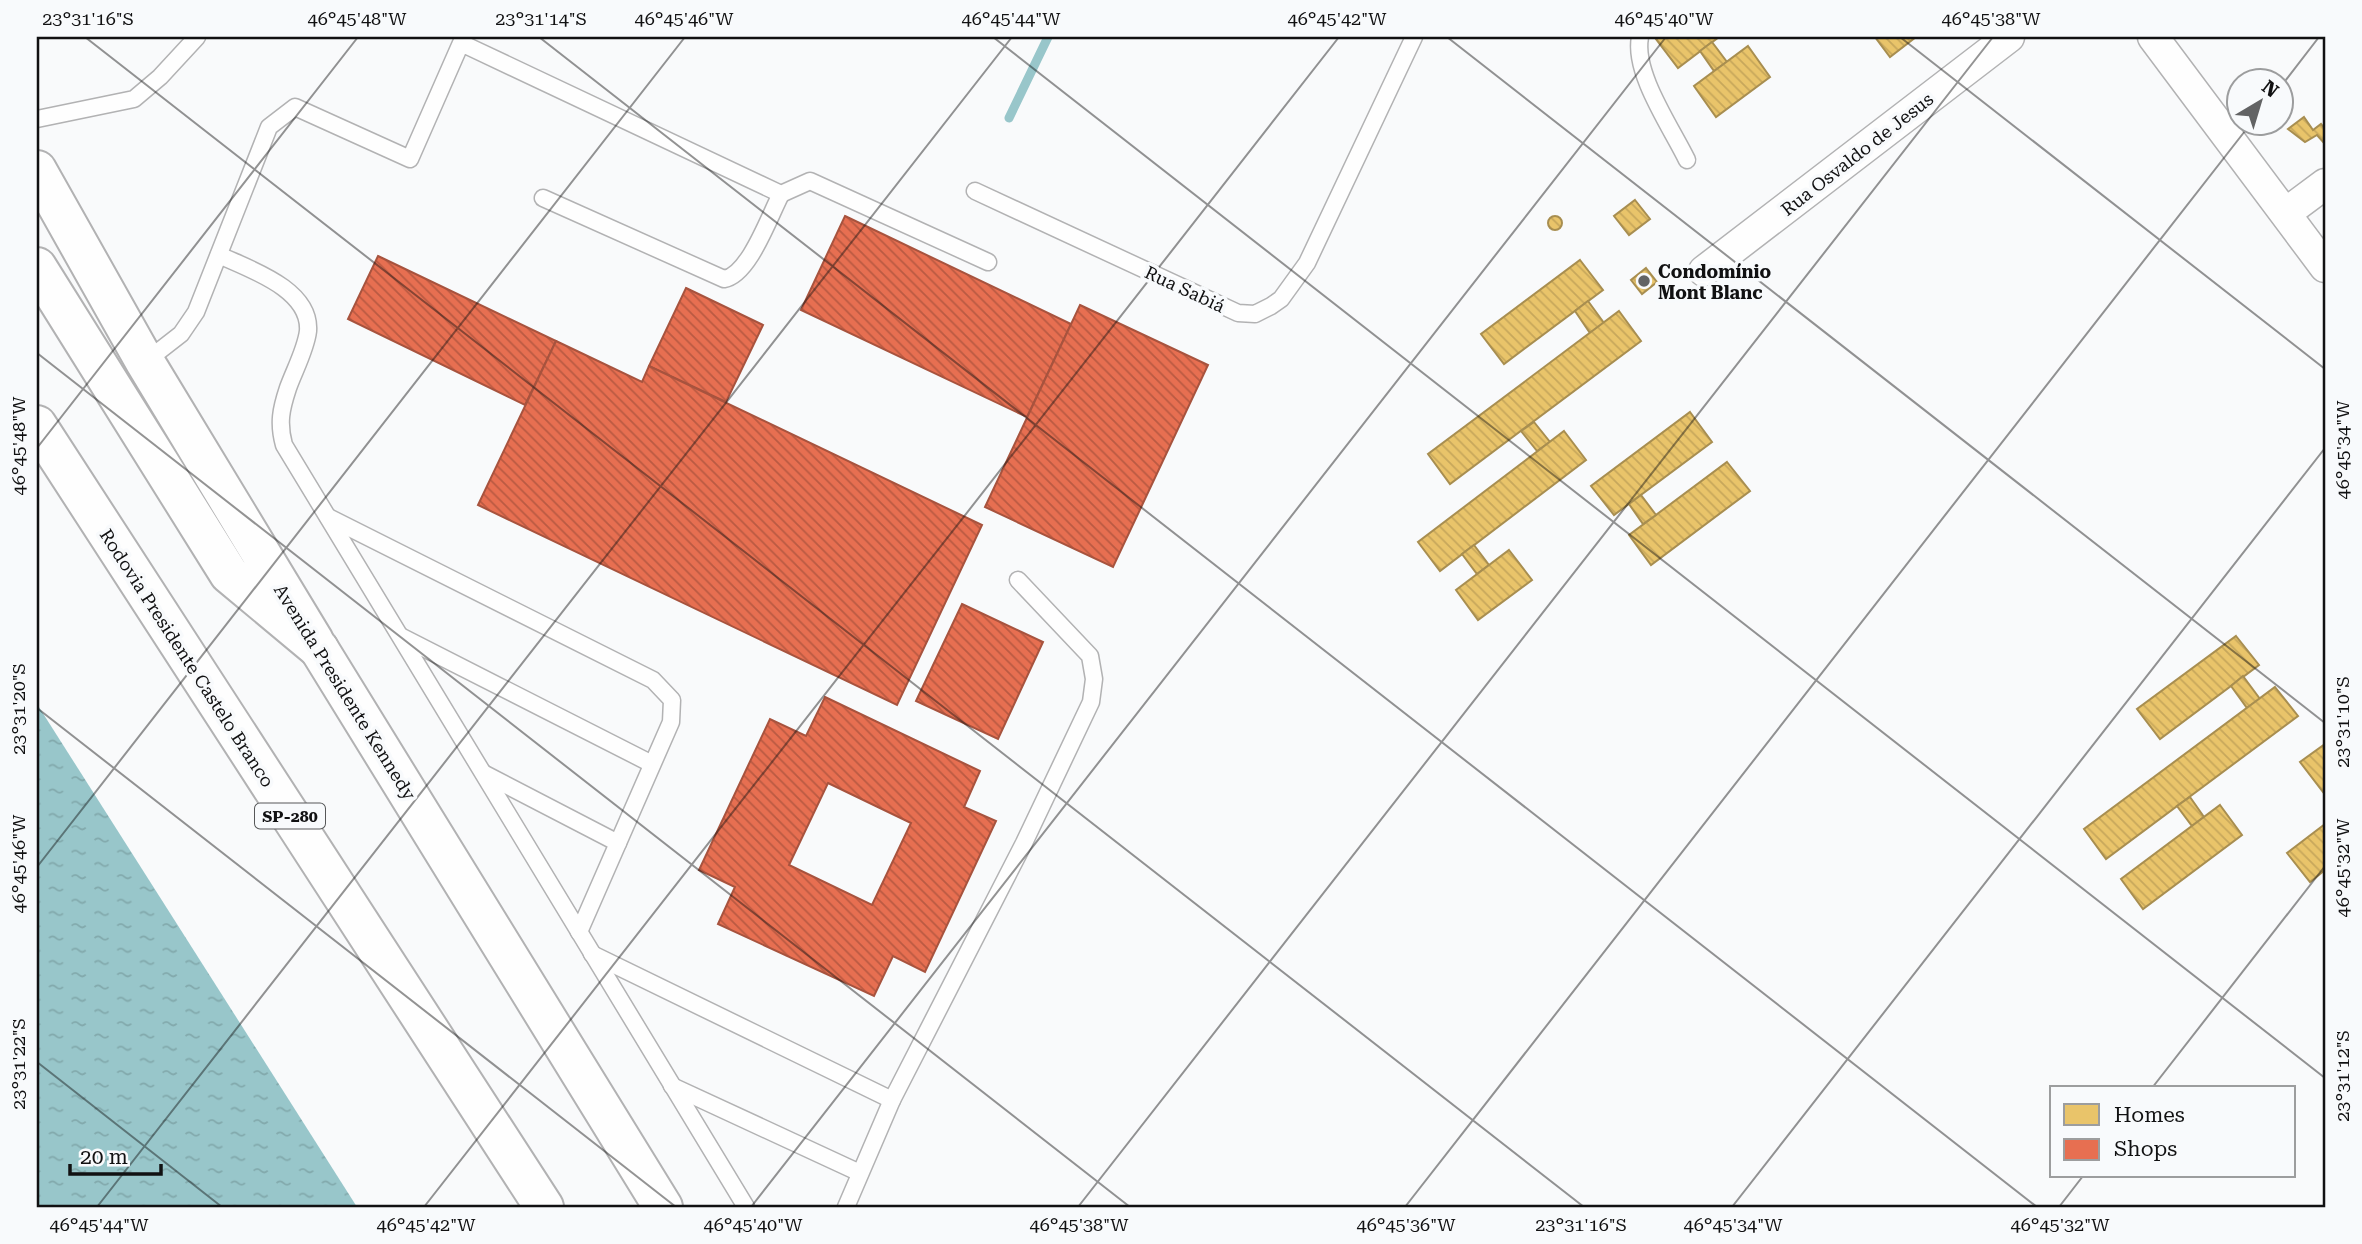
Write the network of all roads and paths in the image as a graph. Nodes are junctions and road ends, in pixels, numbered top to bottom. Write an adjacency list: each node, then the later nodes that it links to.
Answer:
1 (197, 37): 6 (lane)
2 (1414, 37): 10 (lane, Rua Sabiá)
3 (1640, 37): 7 (lane)
4 (2009, 37): 18 (street, Rua Osvaldo de Jesus)
5 (2153, 37): 13 (street)
6 (37, 119)
7 (1687, 160)
8 (37, 170): 19 (main road, Avenida Presidente Kennedy)
9 (2325, 184): 13 (street)
10 (975, 191)
11 (781, 194): 12 (lane); 14 (lane); 15 (lane)
12 (543, 198)
13 (2286, 214): 17 (street)
14 (219, 254): 19 (lane); 21 (lane)
15 (988, 262)
16 (37, 267): 24 (main road)
17 (2325, 267)
18 (1704, 271)
19 (145, 362): 24 (main road, Avenida Presidente Kennedy)
20 (37, 425): 33 (main road, Rodovia Presidente Castelo Branco / SP-280)
21 (328, 517): 23 (lane); 25 (lane)
22 (1018, 580): 31 (lane)
23 (400, 636): 25 (lane); 26 (lane)
24 (319, 649): 34 (main road, Avenida Presidente Kennedy)
25 (652, 764): 27 (lane)
26 (485, 774): 27 (lane); 28 (lane)
27 (618, 843): 28 (lane)
28 (579, 932): 29 (lane)
29 (592, 954): 30 (lane); 31 (lane)
30 (672, 1086): 32 (lane); 35 (lane)
31 (892, 1100): 32 (lane)
32 (860, 1173): 36 (lane)
33 (544, 1207)
34 (663, 1207)
35 (746, 1207)
36 (846, 1207)

